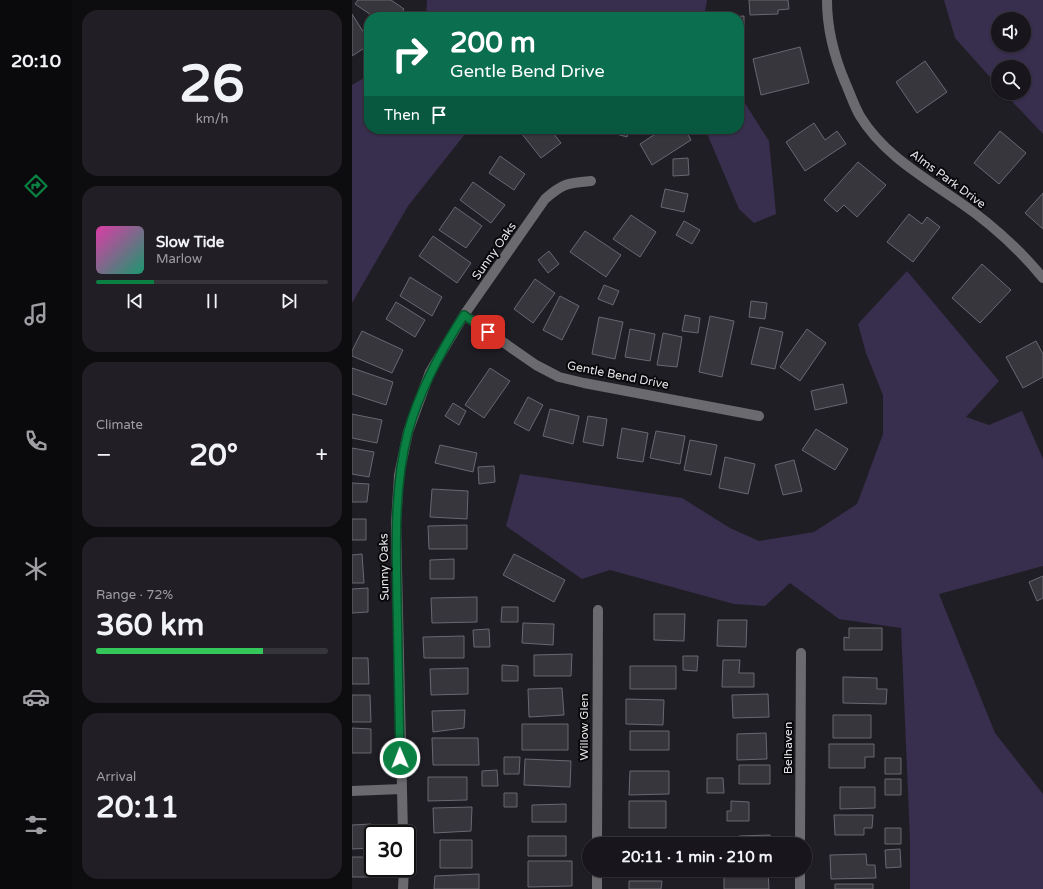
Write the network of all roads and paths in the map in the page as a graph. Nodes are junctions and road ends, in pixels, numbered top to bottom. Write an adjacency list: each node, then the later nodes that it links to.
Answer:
1 (827, 0): 3 (street, Alms Park Drive)
2 (591, 181): 4 (street, Sunny Oaks)
3 (1043, 278)
4 (464, 315): 5 (street, Gentle Bend Drive); 8 (street, Sunny Oaks)
5 (759, 416)
6 (598, 610): 11 (street, Willow Glen)
7 (801, 653): 12 (street, Belhaven)
8 (401, 789): 9 (street); 10 (street, Sunny Oaks)
9 (352, 791)
10 (403, 825)
11 (597, 837)
12 (800, 837)
13 (404, 877): 16 (street)
14 (597, 877): 17 (street)
15 (800, 877): 18 (street)
16 (403, 889)
17 (597, 889)
18 (800, 889)

